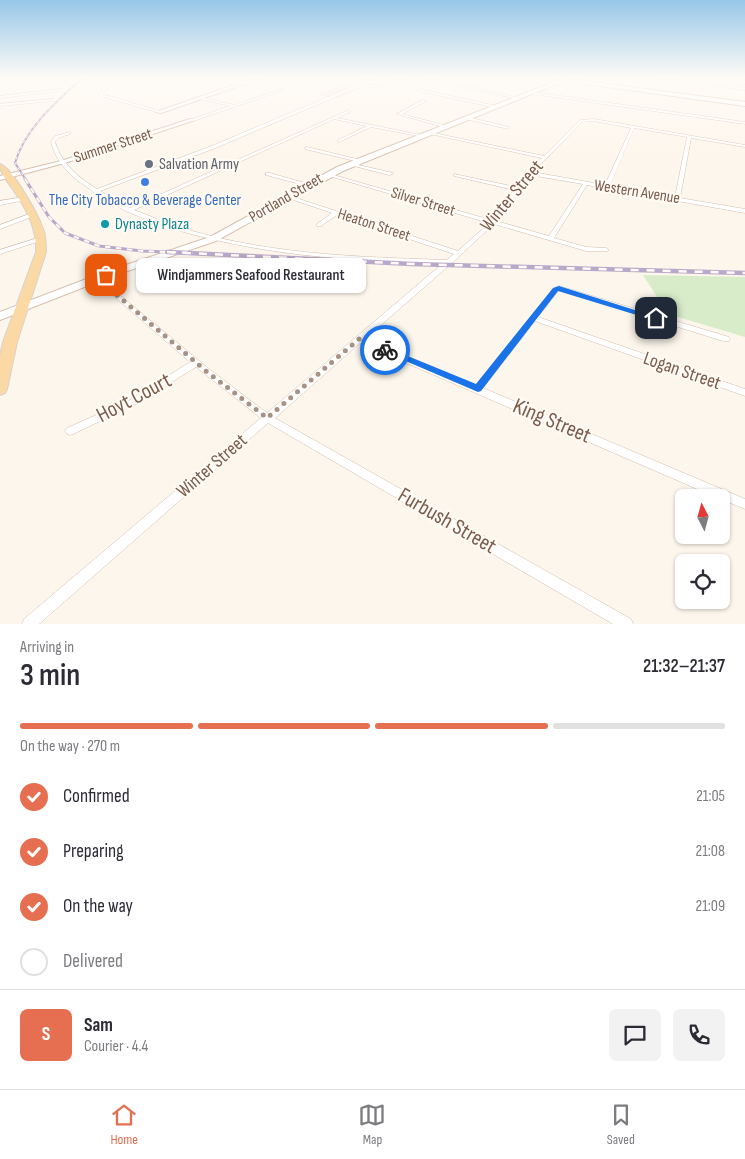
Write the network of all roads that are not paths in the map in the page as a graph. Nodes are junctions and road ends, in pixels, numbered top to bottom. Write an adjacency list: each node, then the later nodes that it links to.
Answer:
1 (139, 106): 10 (street)
2 (177, 106): 10 (street)
3 (234, 106): 15 (street, Summer Street)
4 (310, 106): 41 (street)
5 (414, 106): 18 (street)
6 (493, 106): 8 (street)
7 (627, 106): 16 (street)
8 (497, 107): 14 (street, Portland Street)
9 (349, 110): 13 (street)
10 (159, 112): 11 (street)
11 (170, 114)
12 (178, 116): 15 (street)
13 (333, 118): 17 (street); 46 (street)
14 (467, 118): 18 (street, Portland Street); 20 (street)
15 (192, 120): 28 (street, Summer Street)
16 (745, 124)
17 (370, 126): 22 (street); 24 (street)
18 (446, 127): 22 (street, Portland Street)
19 (633, 127): 23 (street); 27 (street, Winter Street); 39 (street)
20 (508, 128)
21 (69, 133): 28 (street)
22 (427, 135): 27 (street); 29 (street, Portland Street)
23 (689, 136): 25 (street); 44 (street)
24 (339, 142)
25 (745, 146)
26 (307, 148): 29 (street)
27 (544, 157): 33 (street, Winter Street)
28 (62, 162): 36 (street, Summer Street); 41 (street)
29 (355, 162): 32 (street); 34 (street, Portland Street)
30 (0, 166): 36 (main road)
31 (268, 174): 38 (street)
32 (390, 174)
33 (529, 174): 37 (street, Western Avenue); 40 (street, Winter Street)
34 (328, 175): 38 (street, Portland Street); 50 (street, Silver Street)
35 (456, 175): 40 (street)
36 (4, 177): 43 (main road)
37 (585, 184): 39 (street, Western Avenue); 55 (street)
38 (309, 185): 42 (street, Portland Street)
39 (607, 186): 44 (street, Western Avenue)
40 (516, 189): 50 (street, Winter Street)
41 (95, 191): 46 (street)
42 (288, 197): 48 (street, Heaton Street); 54 (street, Portland Street)
43 (24, 199): 45 (street); 49 (main road)
44 (677, 199): 47 (street, Western Avenue)
45 (0, 203)
46 (129, 210): 54 (street)
47 (745, 211)
48 (336, 213): 51 (street); 58 (street, Heaton Street)
49 (32, 216): 52 (street); 53 (main road)
50 (492, 223): 55 (street, Silver Street); 58 (street, Winter Street)
51 (319, 225)
52 (0, 227)
53 (41, 239): 57 (street); 61 (main road)
54 (213, 239): 59 (street); 60 (street, Portland Street)
55 (550, 239): 56 (street, Silver Street)
56 (606, 250)
57 (0, 252)
58 (459, 253): 59 (street, Winter Street)
59 (450, 262): 65 (street, Winter Street)
60 (97, 278): 61 (street, Portland Street); 67 (street, Furbush Street)
61 (21, 307): 62 (street, Portland Street); 64 (main road)
62 (0, 316)
63 (534, 318): 66 (street); 69 (street); 70 (street, Logan Street)
64 (5, 338): 68 (main road)
65 (359, 339): 69 (street, King Street); 71 (street, Winter Street)
66 (726, 339)
67 (196, 363): 71 (street, Furbush Street); 72 (street, Hoyt Court)
68 (0, 389)
69 (478, 389): 73 (street, King Street)
70 (745, 393)
71 (267, 418): 74 (street, Winter Street); 75 (street, Furbush Street)
72 (70, 431)
73 (745, 504)
74 (29, 624)
75 (626, 624)

